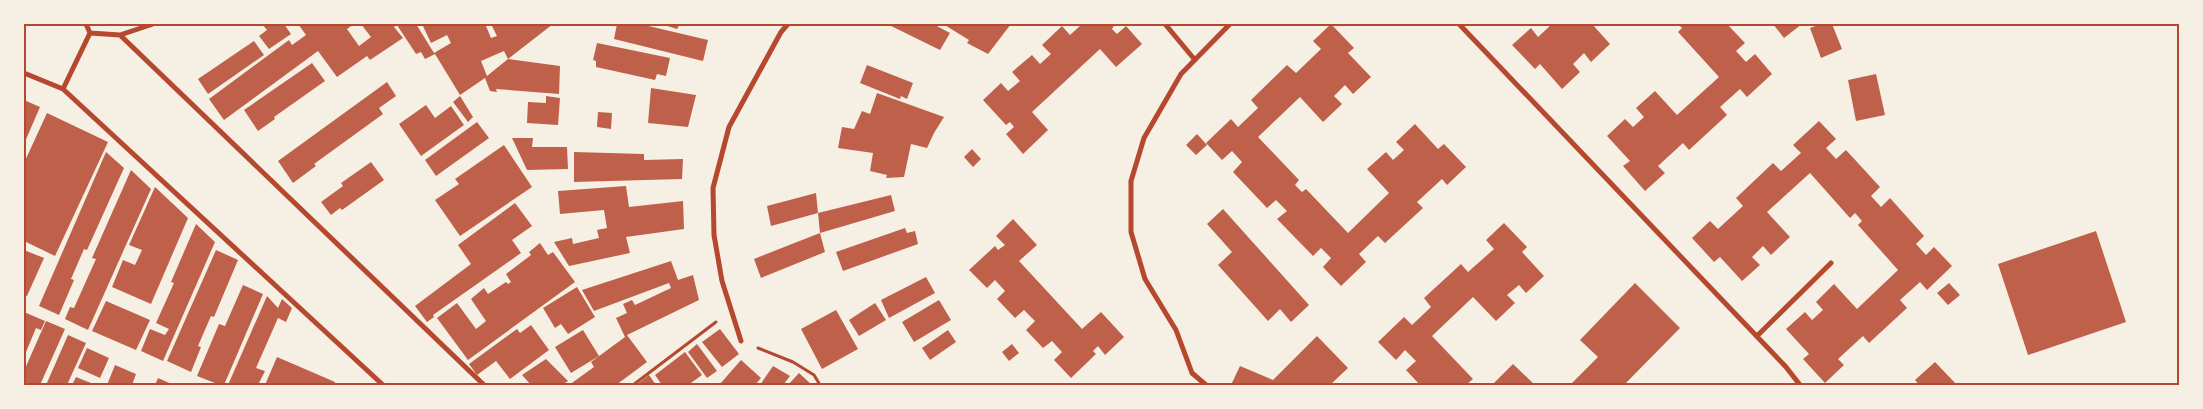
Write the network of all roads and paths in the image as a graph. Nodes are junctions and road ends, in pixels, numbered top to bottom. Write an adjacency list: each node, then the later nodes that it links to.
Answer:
1 (86, 24): 7 (street)
2 (153, 24): 8 (street)
3 (788, 24): 13 (street)
4 (1165, 24): 9 (street)
5 (1230, 24): 9 (street)
6 (1459, 24): 14 (street)
7 (90, 33): 8 (street); 11 (street)
8 (120, 35): 17 (street)
9 (1195, 60): 20 (street)
10 (24, 73): 11 (street)
11 (63, 89): 16 (street)
12 (1831, 264): 14 (street)
13 (732, 310): 15 (street); 18 (path)
14 (1757, 336): 21 (street)
15 (742, 341): 19 (path)
16 (383, 385)
17 (484, 385)
18 (633, 385)
19 (820, 385)
20 (1206, 385)
21 (1800, 385)

